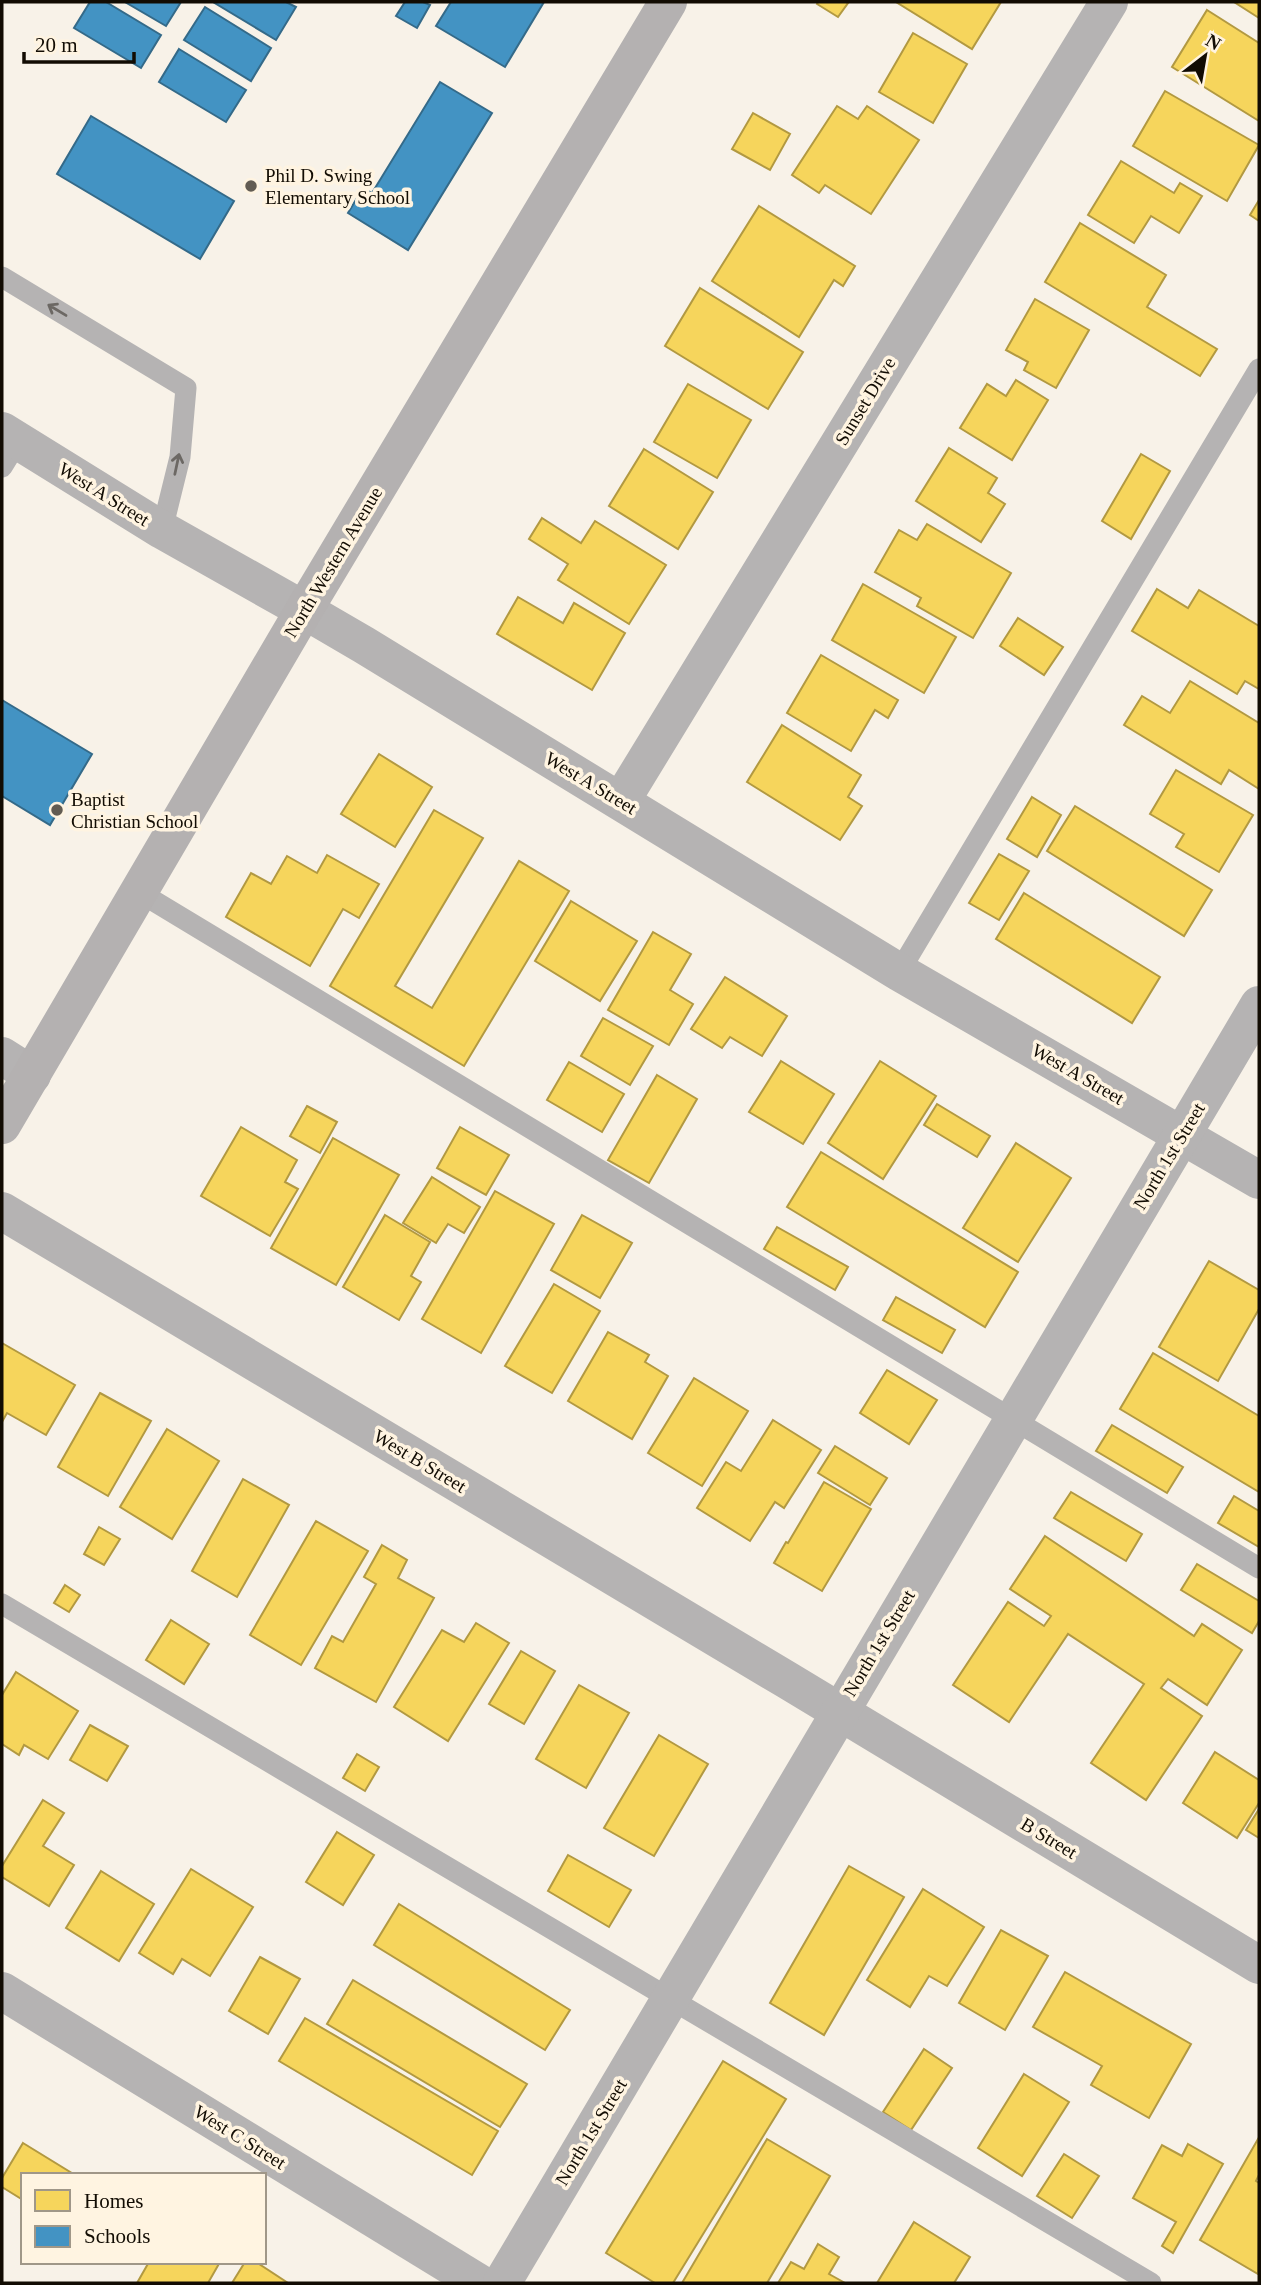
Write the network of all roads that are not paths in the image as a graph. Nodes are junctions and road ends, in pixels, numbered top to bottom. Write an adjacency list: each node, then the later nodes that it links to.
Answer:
1 (668, 2): 7 (main road, North Western Avenue)
2 (1109, 2): 8 (street, Sunset Drive)
3 (2, 277): 6 (lane, one-way to 3)
4 (1259, 369): 10 (lane)
5 (7, 447): 6 (street, West A Street)
6 (162, 530): 7 (street, West A Street)
7 (304, 610): 8 (street, West A Street); 9 (main road, North Western Avenue)
8 (621, 801): 10 (street, West A Street)
9 (139, 892): 12 (main road, North Western Avenue); 17 (lane)
10 (899, 972): 14 (street, West A Street)
11 (1259, 1005): 14 (street, North 1st Street)
12 (17, 1065): 13 (main road, North Western Avenue)
13 (2, 1125)
14 (1182, 1134): 15 (street, West A Street); 17 (street, North 1st Street)
15 (1259, 1180)
16 (2, 1211): 20 (street, West B Street)
17 (1012, 1419): 18 (lane); 20 (street, North 1st Street)
18 (1259, 1568)
19 (2, 1604): 23 (lane)
20 (839, 1712): 21 (street, B Street); 23 (street, North 1st Street)
21 (1259, 1965)
22 (2, 1991): 24 (street, West C Street)
23 (671, 1998): 25 (street, North 1st Street); 26 (lane)
24 (479, 2283)
25 (502, 2283)
26 (1151, 2283)

